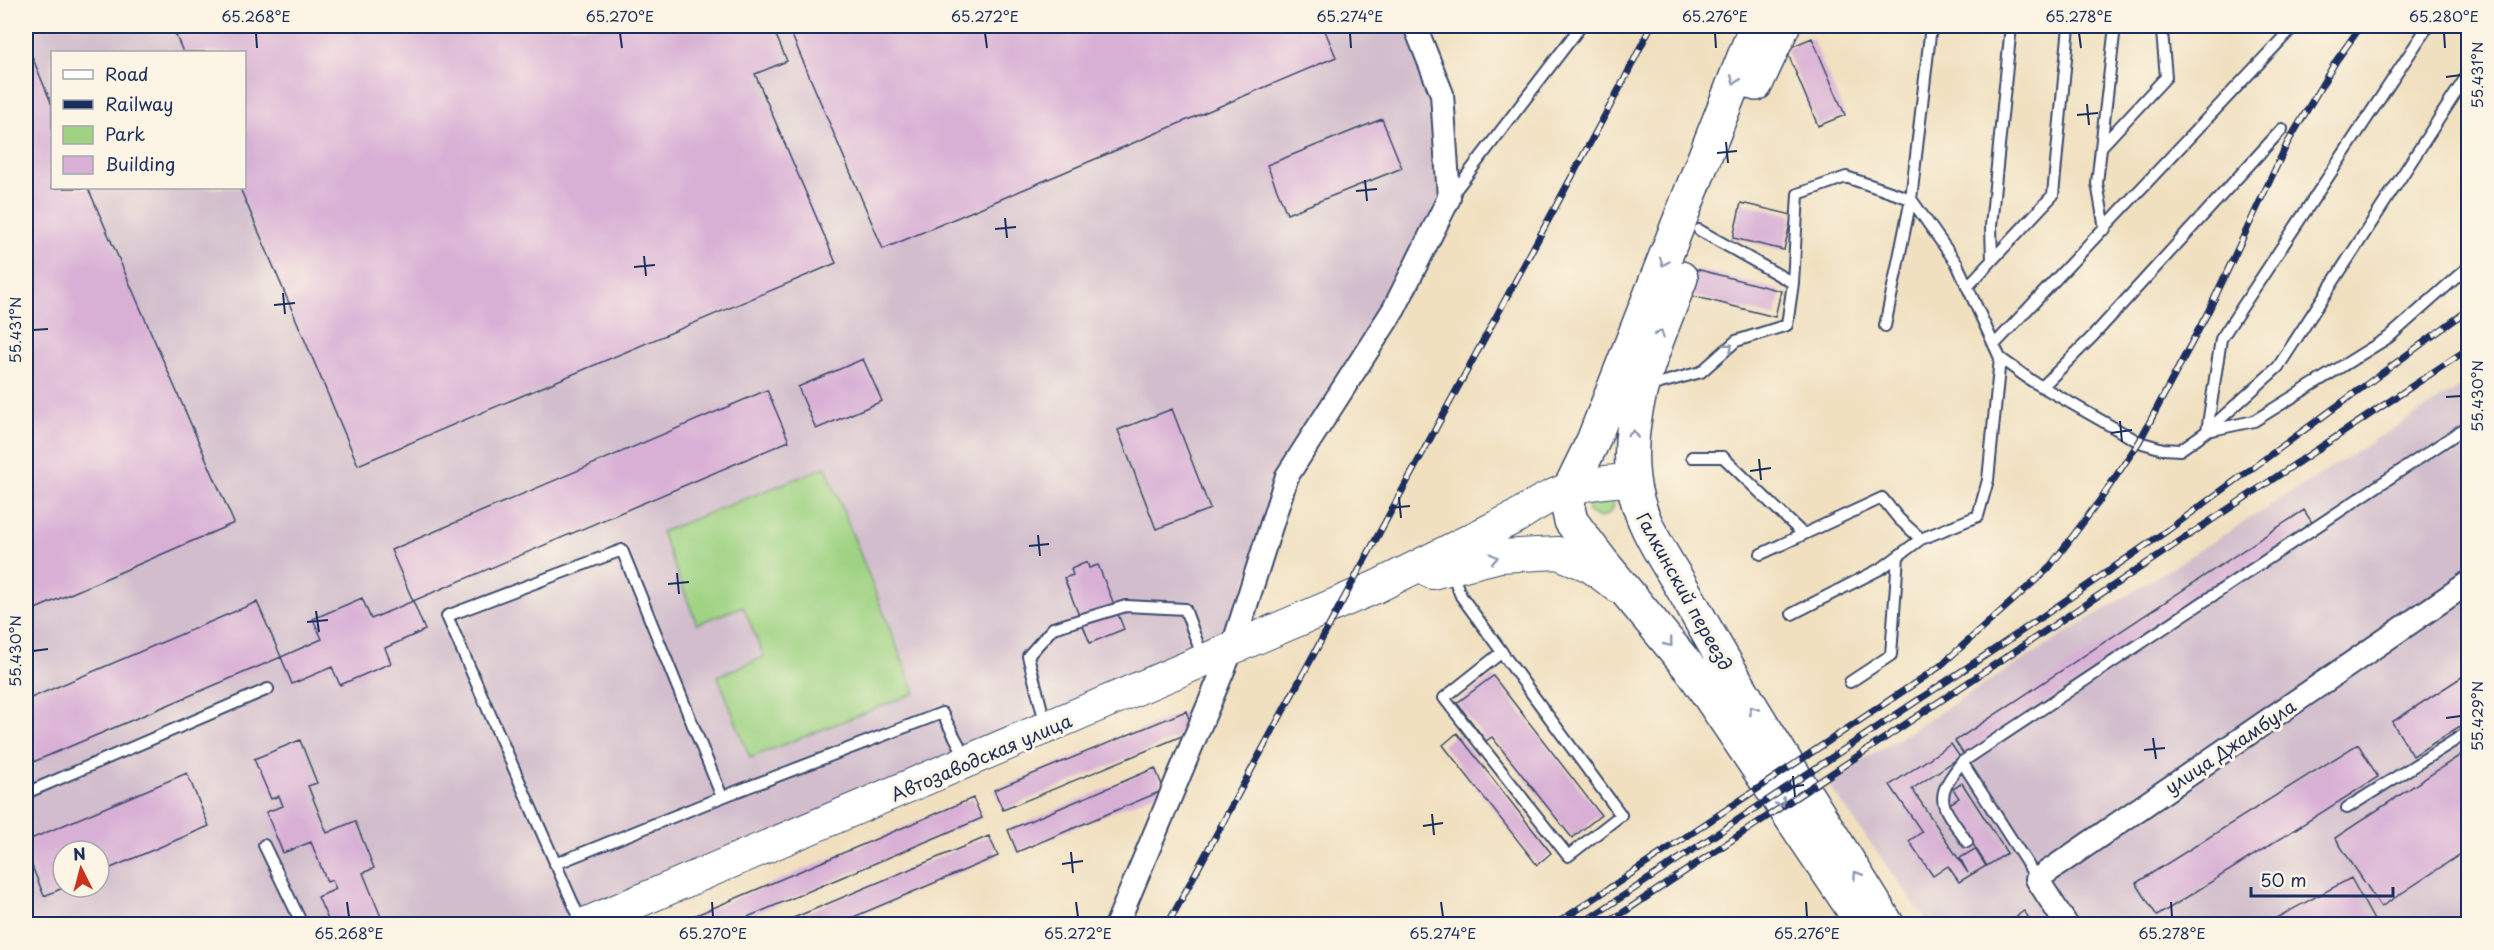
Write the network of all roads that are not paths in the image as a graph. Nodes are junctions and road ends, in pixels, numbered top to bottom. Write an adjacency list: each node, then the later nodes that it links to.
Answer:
1 (1415, 26): 15 (street)
2 (1581, 26): 15 (lane)
3 (1756, 26): 30 (main road, one-way to 30)
4 (1782, 26): 18 (main road, Галкинский переезд)
5 (1931, 26): 16 (lane)
6 (2011, 26): 19 (lane)
7 (2069, 26): 19 (lane)
8 (2115, 26): 14 (lane)
9 (2294, 26): 17 (lane)
10 (2428, 26): 29 (lane)
11 (2162, 32): 14 (lane)
12 (2469, 74): 29 (lane)
13 (2282, 129): 26 (lane)
14 (2101, 148): 17 (lane)
15 (1449, 198): 44 (street)
16 (1911, 199): 21 (lane); 22 (lane); 23 (lane)
17 (2105, 229): 24 (lane)
18 (1700, 230): 21 (lane); 27 (main road, Галкинский переезд, one-way to 18)
19 (1992, 260): 22 (lane)
20 (2469, 267): 29 (lane)
21 (1794, 283): 27 (lane, one-way to 21)
22 (1967, 287): 24 (lane)
23 (1885, 326)
24 (1994, 345): 25 (lane)
25 (2000, 358): 26 (lane); 36 (lane)
26 (2042, 387): 29 (lane)
27 (1640, 389): 32 (main road, Галкинский переезд, one-way to 27)
28 (2469, 426): 49 (lane)
29 (2207, 431)
30 (1593, 441): 33 (main road); 34 (street)
31 (1692, 457): 35 (lane)
32 (1633, 480): 33 (street); 62 (main road, Галкинский переезд, one-way to 32)
33 (1570, 488): 34 (street); 41 (main road)
34 (1537, 502): 39 (street)
35 (1803, 534): 36 (lane); 37 (lane)
36 (1921, 540): 38 (lane)
37 (1761, 554)
38 (1898, 556): 42 (lane); 45 (lane)
39 (1449, 559): 41 (street, one-way to 41); 43 (lane); 44 (street, Автозаводская улица)
40 (2469, 583): 57 (street, улица Джамбула)
41 (1633, 597): 61 (main road, one-way to 61)
42 (1792, 614)
43 (1502, 652): 43 (lane)
44 (1218, 655): 47 (street, Автозаводская улица); 47 (lane); 60 (street)
45 (1850, 682)
46 (268, 688): 51 (lane)
47 (1047, 729): 50 (street, Автозаводская улица)
48 (2469, 732): 53 (lane)
49 (1962, 762): 54 (lane); 57 (lane)
50 (968, 763): 52 (lane); 59 (street, Автозаводская улица)
51 (26, 793)
52 (722, 797): 56 (lane); 56 (lane)
53 (2347, 808)
54 (1967, 842)
55 (264, 845): 58 (lane)
56 (555, 864): 59 (lane)
57 (2037, 879): 63 (street)
58 (302, 924)
59 (584, 924)
60 (1117, 924)
61 (1863, 924)
62 (1887, 924)
63 (2066, 924)

